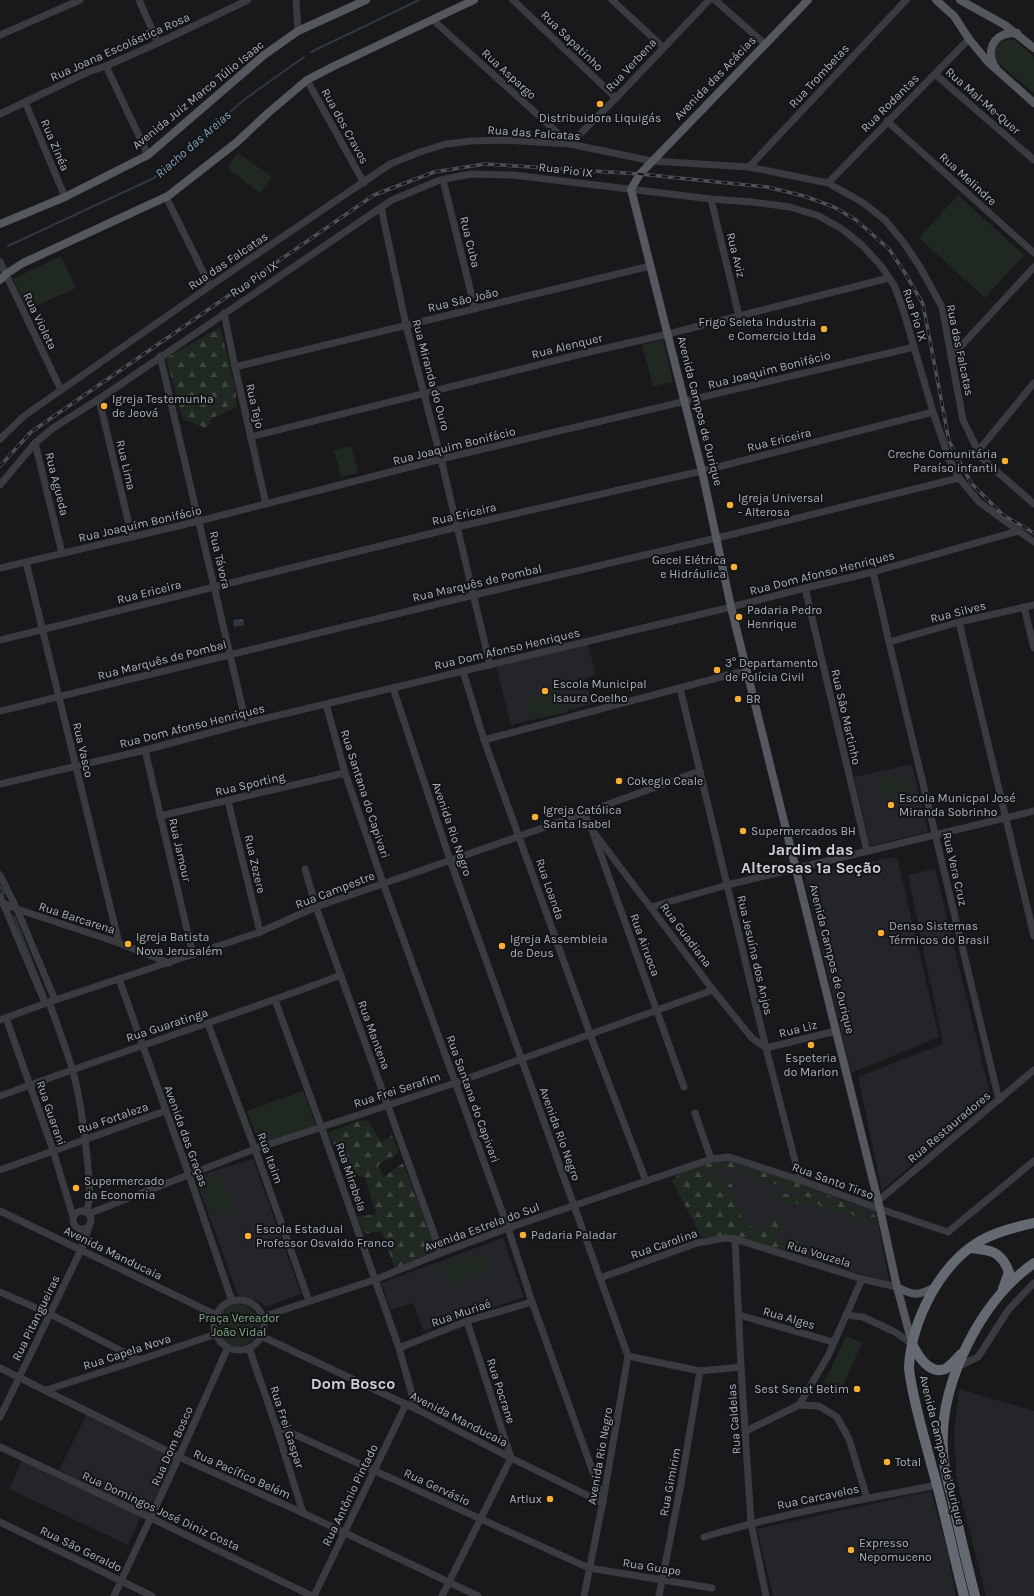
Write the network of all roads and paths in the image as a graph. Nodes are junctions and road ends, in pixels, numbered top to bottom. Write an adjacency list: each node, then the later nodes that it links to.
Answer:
1 (80, 0): 18 (street)
2 (139, 0): 20 (street)
3 (248, 0): 20 (street, Rua Joana Escolástica Rosa)
4 (296, 0): 16 (street)
5 (366, 0): 16 (main road, Avenida Juiz Marco Túlio Isaac)
6 (474, 0): 15 (main road)
7 (513, 0): 28 (street, Rua Sapatinho)
8 (612, 0): 22 (street)
9 (709, 0): 22 (street, Rua Verbena)
10 (714, 0): 21 (street)
11 (808, 0): 21 (main road, Avenida das Acácias)
12 (906, 0): 37 (street, Rua Trombetas)
13 (936, 0): 19 (main road)
14 (960, 0): 17 (main road)
15 (433, 20): 27 (main road); 33 (street, Rua Aspargo)
16 (298, 31): 34 (main road, Avenida Juiz Marco Túlio Isaac)
17 (1016, 33): 23 (main road); 25 (main road)
18 (0, 35)
19 (968, 39): 25 (main road); 26 (street, Rua Rodantas)
20 (158, 43): 24 (street, Rua Joana Escolástica Rosa)
21 (765, 44): 36 (main road, Avenida das Acácias)
22 (663, 47): 28 (street, Rua Verbena)
23 (1034, 48)
24 (106, 66): 29 (street, Rua Joana Escolástica Rosa); 34 (street)
25 (1000, 73): 30 (main road)
26 (935, 74): 32 (street, Rua Rodantas); 35 (street, Rua Mal-Me-Quer)
27 (307, 80): 40 (street, Rua dos Cravos); 43 (main road)
28 (616, 98): 33 (street, Rua Verbena)
29 (25, 102): 31 (street, Rua Joana Escolástica Rosa); 42 (street, Rua Zinéa)
30 (1034, 103)
31 (0, 114)
32 (887, 122): 39 (street, Rua Rodantas); 47 (street, Rua Melindre)
33 (570, 144): 36 (street, Rua das Falcatas); 40 (street, Rua das Falcatas)
34 (148, 155): 42 (main road, Avenida Juiz Marco Túlio Isaac)
35 (1034, 160)
36 (652, 161): 37 (street, Rua das Falcatas); 41 (main road, Avenida das Acácias)
37 (749, 167): 39 (street, Rua das Falcatas)
38 (443, 180): 41 (street, Rua Pio IX); 45 (street, Rua Pio IX); 54 (street, Rua Cuba)
39 (828, 182): 61 (street, Rua das Falcatas)
40 (364, 183): 53 (street, Rua das Falcatas)
41 (631, 189): 44 (street, Rua Pio IX); 49 (main road, Avenida Campos de Ourique)
42 (65, 197): 46 (main road, Avenida Juiz Marco Túlio Isaac)
43 (166, 197): 51 (main road); 53 (street)
44 (711, 199): 52 (street, Rua Pio IX); 56 (street, Rua Aviz)
45 (381, 207): 55 (street, Rua Pio IX); 57 (street, Rua Miranda do Ouro)
46 (0, 224)
47 (1034, 253)
48 (0, 262): 51 (street, Rua Violeta)
49 (650, 266): 54 (street, Rua São João); 58 (main road, Avenida Campos de Ourique)
50 (1034, 267): 61 (street)
51 (3, 277): 64 (street, Rua Violeta)
52 (889, 278): 56 (street, Rua Alenquer); 59 (street, Rua Pio IX)
53 (210, 286): 64 (street, Rua das Falcatas)
54 (475, 309): 57 (street, Rua São João)
55 (224, 313): 60 (street, Rua Pio IX); 62 (street, Rua Tejo)
56 (740, 316): 58 (street, Rua Alenquer)
57 (406, 325): 62 (street, Rua São João); 65 (street, Rua Miranda do Ouro)
58 (668, 334): 65 (street, Rua Alenquer); 67 (main road, Avenida Campos de Ourique)
59 (914, 347): 67 (street, Rua Joaquim Bonifácio); 68 (street, Rua Pio IX)
60 (160, 356): 66 (street, Rua Pio IX); 80 (street, Rua Távora)
61 (952, 356): 73 (street, Rua das Falcatas)
62 (235, 367): 70 (street, Rua Tejo)
63 (1034, 383): 73 (street)
64 (61, 390): 71 (street, Rua das Falcatas)
65 (425, 394): 70 (street, Rua Alenquer); 74 (street, Rua Miranda do Ouro)
66 (99, 399): 72 (street, Rua Pio IX); 83 (street, Rua Lima)
67 (685, 402): 74 (street, Rua Joaquim Bonifácio); 75 (main road, Avenida Campos de Ourique)
68 (933, 412): 75 (street, Rua Ericeira); 76 (street, Rua Pio IX)
69 (0, 429): 71 (street)
70 (250, 437): 78 (street, Rua Tejo)
71 (2, 438)
72 (35, 443): 77 (street, Rua Pio IX); 86 (street, Rua Agueda)
73 (978, 451): 79 (street, Rua das Falcatas)
74 (441, 459): 78 (street, Rua Joaquim Bonifácio); 81 (street, Rua Miranda do Ouro)
75 (702, 470): 81 (street, Rua Ericeira); 84 (main road, Avenida Campos de Ourique)
76 (959, 478): 82 (street, Rua Pio IX); 84 (street, Rua Marquês de Pombal)
77 (0, 485)
78 (266, 504): 80 (street, Rua Joaquim Bonifácio)
79 (1034, 504)
80 (199, 521): 83 (street, Rua Joaquim Bonifácio); 90 (street, Rua Távora)
81 (457, 527): 90 (street, Rua Ericeira); 92 (street, Rua Miranda do Ouro)
82 (1018, 531): 85 (street, Rua Pio IX); 89 (street, Rua Dom Afonso Henriques)
83 (132, 537): 86 (street, Rua Joaquim Bonifácio)
84 (717, 538): 92 (street, Rua Marquês de Pombal); 94 (main road, Avenida Campos de Ourique)
85 (1034, 542)
86 (62, 553): 87 (street, Rua Joaquim Bonifácio)
87 (26, 562): 88 (street, Rua Joaquim Bonifácio); 97 (street, Rua Vasco)
88 (0, 568)
89 (873, 572): 91 (street, Rua Dom Afonso Henriques); 99 (street, Rua Vera Cruz)
90 (214, 587): 97 (street, Rua Ericeira); 101 (street, Rua Távora)
91 (805, 588): 94 (street, Rua Dom Afonso Henriques); 125 (street, Rua São Martinho)
92 (474, 595): 101 (street, Rua Marquês de Pombal); 102 (street, Rua Miranda do Ouro)
93 (1034, 605): 95 (street, Rua Silves)
94 (731, 607): 102 (street, Rua Dom Afonso Henriques); 103 (main road, Avenida Campos de Ourique)
95 (1024, 607): 96 (street, Rua Silves); 100 (street)
96 (959, 622): 99 (street, Rua Silves); 121 (street)
97 (44, 630): 98 (street, Rua Ericeira); 107 (street, Rua Vasco)
98 (0, 640)
99 (889, 642): 123 (street, Rua Vera Cruz)
100 (1034, 648)
101 (231, 655): 107 (street, Rua Marquês de Pombal); 110 (street, Rua Távora)
102 (490, 664): 104 (street, Rua Dom Afonso Henriques)
103 (747, 670): 106 (street); 128 (main road, Avenida Campos de Ourique)
104 (463, 671): 105 (street, Rua Dom Afonso Henriques); 111 (street, Rua Loanda)
105 (393, 688): 108 (street, Rua Dom Afonso Henriques); 126 (street, Avenida Rio Negro)
106 (680, 688): 111 (street); 114 (street, Rua Jesuína dos Anjos)
107 (60, 697): 109 (street, Rua Marquês de Pombal); 113 (street, Rua Vasco)
108 (326, 704): 110 (street, Rua Dom Afonso Henriques); 115 (street, Rua Santana do Capivari)
109 (0, 711)
110 (246, 723): 112 (street, Rua Dom Afonso Henriques)
111 (484, 740): 124 (street, Rua Loanda)
112 (144, 750): 113 (street, Rua Dom Afonso Henriques); 120 (street, Rua Jamour)
113 (75, 765): 116 (street, Rua Dom Afonso Henriques); 138 (street, Rua Vasco)
114 (700, 771): 119 (street, Rua Campestre); 131 (street, Rua Jesuína dos Anjos)
115 (345, 773): 117 (street, Rua Sporting); 130 (street, Rua Santana do Capivari)
116 (0, 784)
117 (228, 800): 120 (street, Rua Sporting); 136 (street, Rua Zezere)
118 (1034, 810): 121 (street)
119 (582, 812): 122 (street, Rua Airuoca); 124 (street, Rua Campestre)
120 (160, 816): 139 (street, Rua Jamour)
121 (1005, 818): 123 (street); 137 (street)
122 (592, 830): 134 (street, Rua Guadiana); 146 (street, Rua Airuoca)
123 (935, 834): 125 (street); 160 (street, Rua Vera Cruz)
124 (520, 836): 126 (street, Rua Campestre); 150 (street, Rua Loanda)
125 (867, 851): 128 (street)
126 (450, 860): 130 (street, Rua Campestre); 153 (street, Avenida Rio Negro)
127 (305, 869): 133 (street, Rua Mantena)
128 (796, 869): 131 (street); 149 (main road, Avenida Campos de Ourique)
129 (0, 875): 135 (street)
130 (383, 883): 133 (street, Rua Campestre); 156 (street, Rua Santana do Capivari)
131 (727, 885): 134 (street); 152 (street, Rua Jesuína dos Anjos)
132 (1, 900): 135 (street, Rua Barcarena); 145 (street)
133 (316, 906): 136 (street, Rua Campestre); 141 (street, Rua Mantena)
134 (651, 907): 143 (street, Rua Guadiana)
135 (17, 909): 138 (street, Rua Barcarena); 145 (street)
136 (260, 932): 139 (street, Rua Campestre)
137 (1034, 936)
138 (119, 943): 140 (street, Rua Barcarena)
139 (193, 955): 140 (street, Rua Campestre)
140 (169, 963): 142 (street, Rua Campestre)
141 (341, 975): 144 (street, Rua Guaratinga); 161 (street, Rua Mantena)
142 (119, 979): 145 (street, Rua Campestre); 151 (street, Avenida das Graças)
143 (713, 990): 146 (street, Rua Frei Serafim); 152 (street, Rua Guadiana)
144 (275, 1000): 148 (street, Rua Guaratinga); 164 (street, Rua Mirabela)
145 (50, 1002): 147 (street, Rua Campestre); 154 (street)
146 (656, 1010): 150 (street, Rua Frei Serafim); 158 (street, Rua Airuoca)
147 (3, 1019): 157 (street, Rua Guarani)
148 (208, 1024): 151 (street, Rua Guaratinga); 166 (street, Rua Itaim)
149 (836, 1031): 152 (street, Rua Liz); 175 (main road, Avenida Campos de Ourique)
150 (590, 1034): 153 (street, Rua Frei Serafim); 173 (street, Rua Loanda)
151 (143, 1044): 154 (street, Rua Guaratinga); 162 (street, Avenida das Graças)
152 (766, 1048): 172 (street, Rua Jesuína dos Anjos)
153 (521, 1059): 156 (street, Rua Frei Serafim); 174 (street, Avenida Rio Negro)
154 (72, 1069): 157 (street, Rua Guaratinga); 165 (street)
155 (1034, 1070): 160 (street, Rua Restauradores)
156 (455, 1083): 161 (street, Rua Frei Serafim); 181 (street, Rua Santana do Capivari)
157 (30, 1085): 159 (street, Rua Guaratinga); 167 (street, Rua Guarani)
158 (684, 1087)
159 (0, 1096)
160 (999, 1100): 175 (street, Rua Restauradores)
161 (387, 1105): 164 (street, Rua Frei Serafim); 186 (street, Rua Mantena)
162 (165, 1111): 165 (street, Rua Fortaleza); 171 (street, Avenida das Graças)
163 (695, 1113): 168 (street)
164 (321, 1126): 166 (street, Rua Frei Serafim); 190 (street, Rua Mirabela)
165 (86, 1140): 167 (street, Rua Fortaleza); 177 (street)
166 (255, 1149): 171 (street, Rua Frei Serafim); 197 (street, Rua Itaim)
167 (53, 1150): 170 (street, Rua Fortaleza); 178 (street, Rua Guarani)
168 (711, 1159): 172 (street, Rua Santo Tirso); 173 (street, Avenida Estrela do Sul)
169 (1034, 1162): 175 (street, Rua Santo Tirso)
170 (0, 1170)
171 (189, 1176): 177 (street, Rua Frei Serafim); 196 (street, Avenida das Graças)
172 (800, 1180): 175 (street, Rua Santo Tirso)
173 (646, 1181): 174 (street, Avenida Estrela do Sul)
174 (575, 1205): 181 (street, Avenida Estrela do Sul); 188 (street, Avenida Rio Negro)
175 (879, 1205): 192 (main road, Avenida Campos de Ourique)
176 (0, 1211): 184 (street, Avenida Manducaia)
177 (87, 1213): 178 (street); 180 (street)
178 (73, 1216): 182 (street, Rua Guarani)
179 (1034, 1223): 185 (highway)
180 (89, 1227): 182 (street); 184 (street)
181 (508, 1228): 186 (street, Avenida Estrela do Sul); 198 (street, Rua Santana do Capivari)
182 (78, 1229): 184 (street, Rua Guarani)
183 (735, 1239): 188 (street, Rua Carolina); 189 (street, Rua Vouzela); 200 (street, Rua Caldelas)
184 (82, 1248): 199 (street, Rua Pitangueiras); 201 (street, Avenida Manducaia)
185 (971, 1248): 193 (highway); 195 (highway)
186 (440, 1253): 190 (street, Avenida Estrela do Sul)
187 (1034, 1263): 195 (highway)
188 (600, 1278): 213 (street, Avenida Rio Negro)
189 (862, 1279): 192 (street, Rua Vouzela); 202 (street)
190 (374, 1280): 197 (street, Avenida Estrela do Sul); 211 (street, Rua Mirabela)
191 (1034, 1283): 215 (street)
192 (897, 1287): 193 (main road); 208 (main road, Avenida Campos de Ourique)
193 (935, 1287): 208 (highway)
194 (0, 1292): 199 (street)
195 (999, 1295): 212 (highway)
196 (232, 1301): 201 (street); 203 (street)
197 (309, 1301): 203 (street, Avenida Estrela do Sul)
198 (532, 1302): 204 (street, Rua Muriaé); 233 (street, Rua Santana do Capivari)
199 (50, 1314): 214 (street); 219 (street, Rua Pitangueiras)
200 (739, 1314): 207 (street, Rua Alges); 216 (street, Rua Caldelas)
201 (216, 1315): 205 (street)
202 (846, 1315): 207 (street); 208 (street)
203 (262, 1317): 206 (street)
204 (467, 1321): 211 (street, Rua Muriaé); 229 (street, Rua Pocrane)
205 (216, 1334): 209 (street); 214 (street, Rua Capela Nova)
206 (261, 1336): 210 (street); 221 (street, Avenida Manducaia)
207 (833, 1342): 222 (street)
208 (912, 1344): 212 (highway); 231 (highway, Avenida Campos de Ourique)
209 (228, 1347): 210 (street); 228 (street, Rua Dom Bosco)
210 (249, 1348): 225 (street, Rua Frei Gaspar)
211 (399, 1348): 223 (street, Rua Mirabela)
212 (963, 1352): 215 (highway, Avenida Campos de Ourique)
213 (628, 1356): 218 (street); 233 (street, Avenida Rio Negro)
214 (139, 1360): 220 (street, Rua Capela Nova)
215 (959, 1366): 255 (highway, Avenida Campos de Ourique)
216 (741, 1367): 218 (street); 226 (street, Rua Caldelas)
217 (0, 1368): 219 (street, Rua Pacífico Belém)
218 (700, 1371): 243 (street, Rua Gimirim)
219 (19, 1377): 220 (street, Rua Pacífico Belém); 224 (street, Rua Pitangueiras)
220 (46, 1390): 228 (street, Rua Pacífico Belém)
221 (406, 1404): 223 (street, Avenida Manducaia); 230 (street, Rua Antônio Pintado)
222 (799, 1405): 226 (street); 232 (street)
223 (416, 1409): 229 (street, Avenida Manducaia)
224 (0, 1417)
225 (276, 1426): 230 (street, Rua Gervásio); 234 (street, Rua Frei Gaspar)
226 (746, 1431): 238 (street, Rua Caldelas)
227 (0, 1447): 235 (street, Rua Domingos José Diniz Costa)
228 (179, 1458): 234 (street, Rua Pacífico Belém); 235 (street, Rua Dom Bosco)
229 (511, 1458): 233 (street, Avenida Manducaia); 236 (street)
230 (374, 1470): 236 (street, Rua Gervásio); 239 (street, Rua Antônio Pintado)
231 (937, 1485): 232 (street, Rua Carcavelos); 254 (highway, Avenida Campos de Ourique)
232 (867, 1498): 238 (street, Rua Carcavelos)
233 (603, 1502): 241 (street, Avenida Rio Negro)
234 (303, 1513): 239 (street, Rua Pacífico Belém)
235 (151, 1518): 242 (street, Rua Dom Bosco); 248 (street, Rua Domingos José Diniz Costa)
236 (480, 1519): 241 (street, Rua Gervásio); 244 (street)
237 (0, 1522): 242 (street, Rua São Geraldo)
238 (751, 1523): 240 (street, Rua Carcavelos); 253 (street, Rua Caldelas)
239 (344, 1533): 244 (street, Rua Pacífico Belém); 248 (street, Rua Antônio Pintado)
240 (704, 1537)
241 (589, 1568): 243 (street, Rua Guape); 251 (street, Avenida Rio Negro)
242 (121, 1580): 246 (street, Rua Dom Bosco); 247 (street, Rua São Geraldo)
243 (662, 1580): 245 (street, Rua Guape); 252 (street, Rua Gimirim)
244 (449, 1582): 249 (street); 250 (street, Rua Pacífico Belém)
245 (712, 1588)
246 (114, 1596)
247 (152, 1596)
248 (313, 1596)
249 (442, 1596)
250 (478, 1596)
251 (584, 1596)
252 (659, 1596)
253 (766, 1596)
254 (964, 1596)
255 (975, 1596)

